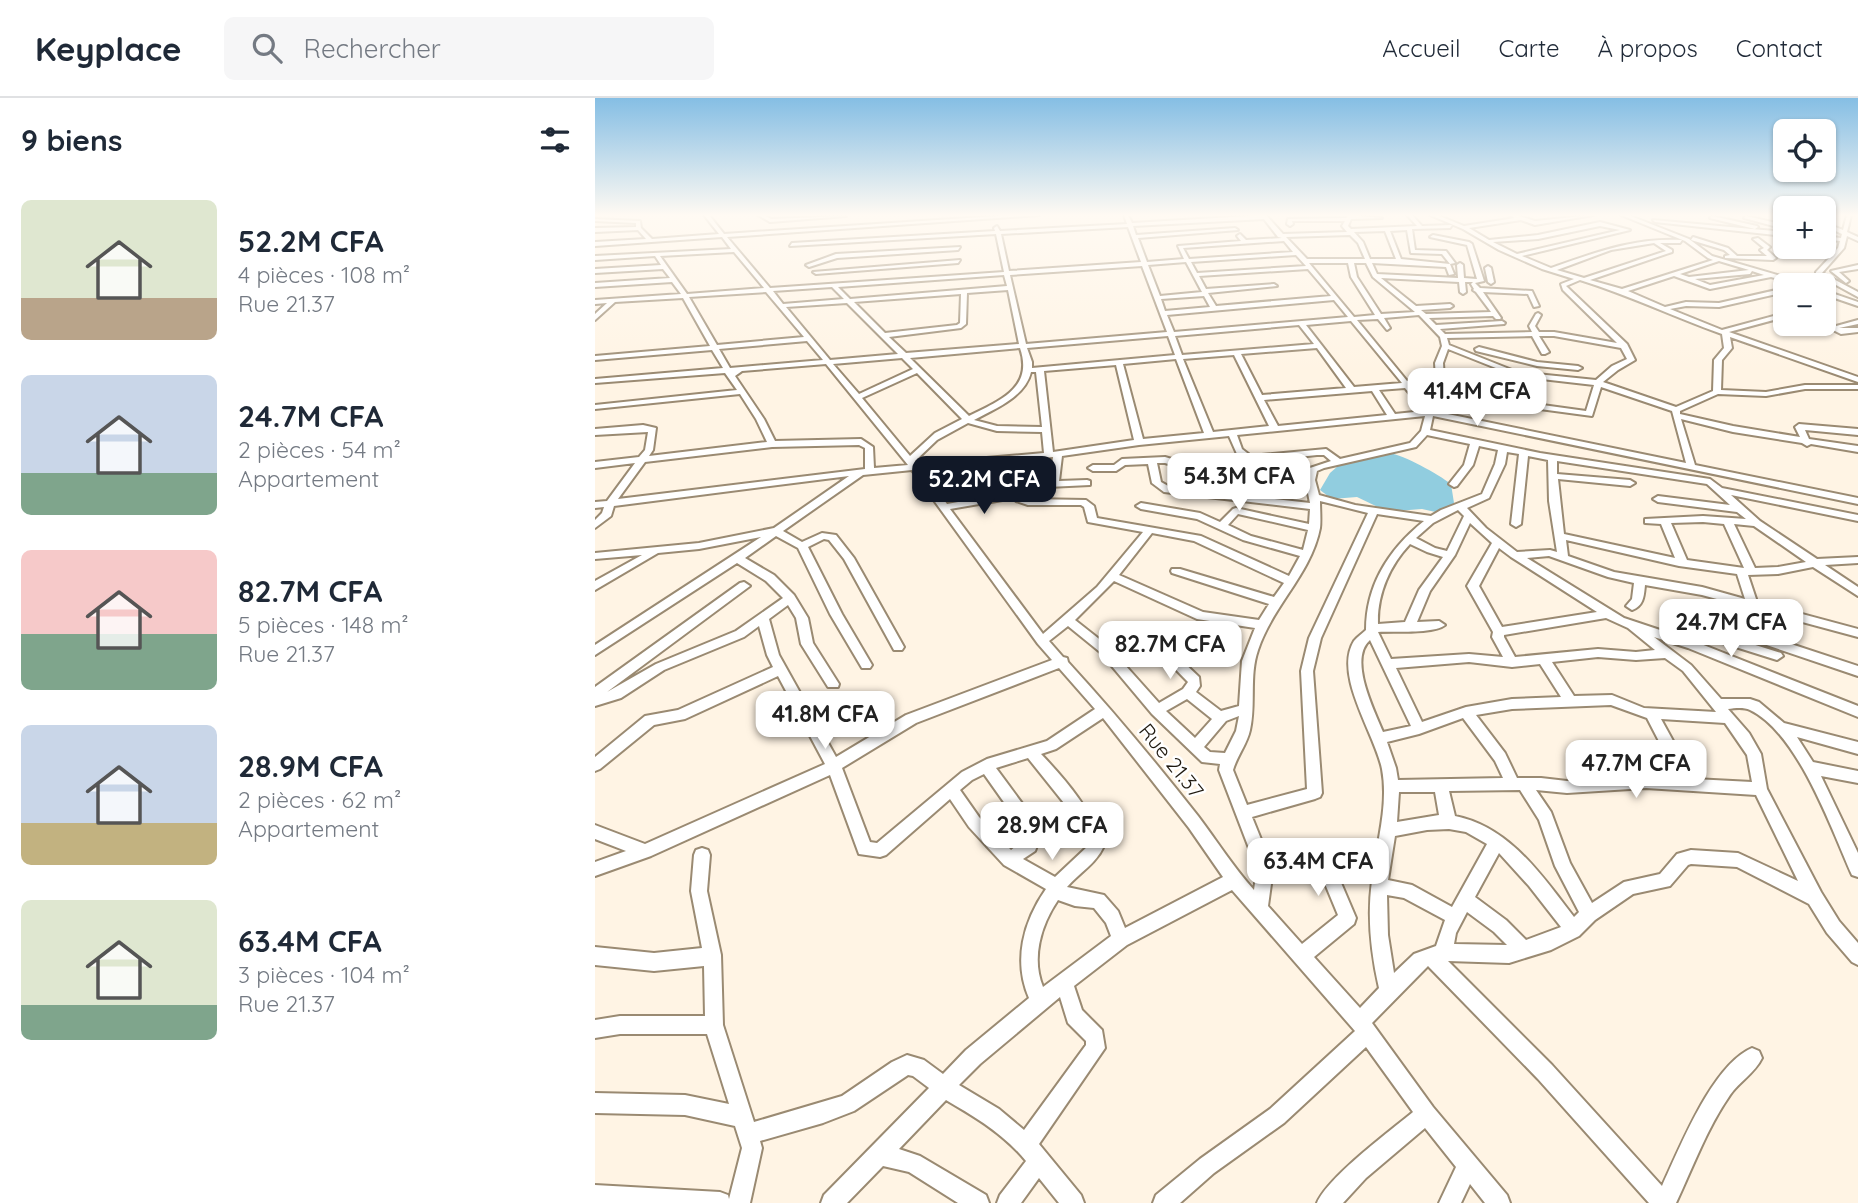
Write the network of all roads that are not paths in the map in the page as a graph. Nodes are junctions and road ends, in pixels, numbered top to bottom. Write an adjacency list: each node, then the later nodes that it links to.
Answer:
1 (665, 267): 26 (street); 42 (street)
2 (747, 267): 53 (street, Rue 21.37)
3 (811, 267): 31 (street)
4 (886, 267): 31 (street)
5 (958, 267): 36 (street)
6 (1005, 267): 32 (street)
7 (1105, 267): 32 (street)
8 (1146, 267): 64 (street)
9 (1190, 267): 34 (street)
10 (1296, 267): 27 (street)
11 (1309, 267): 65 (street)
12 (1352, 267): 82 (street)
13 (1369, 267): 37 (street)
14 (1406, 267): 38 (street)
15 (1449, 267): 39 (street)
16 (1457, 267): 43 (street)
17 (1476, 267): 46 (street)
18 (1540, 267): 28 (street)
19 (1564, 267): 28 (street)
20 (1622, 267): 45 (street)
21 (1696, 267): 29 (street)
22 (1743, 267): 30 (street)
23 (1824, 267): 61 (street)
24 (1858, 267): 51 (street)
25 (1488, 268): 47 (street)
26 (595, 271)
27 (1263, 271): 34 (street); 50 (street)
28 (1550, 271): 45 (street)
29 (1683, 271): 33 (street); 41 (street)
30 (1757, 271): 35 (street); 41 (street)
31 (816, 272): 49 (street)
32 (1006, 273): 36 (street); 52 (street)
33 (1674, 274): 40 (street); 55 (street)
34 (1195, 275): 57 (street)
35 (1771, 275): 40 (street)
36 (958, 276): 49 (street)
37 (1375, 276): 38 (street); 78 (street)
38 (1417, 276): 39 (street)
39 (1450, 278): 43 (street)
40 (1688, 278): 41 (street)
41 (1700, 278)
42 (674, 279): 48 (street); 62 (street)
43 (1461, 279): 44 (street); 58 (street)
44 (1472, 280): 46 (street); 54 (street)
45 (1581, 280): 55 (street); 104 (street)
46 (1481, 281): 47 (street)
47 (1491, 282): 59 (street)
48 (595, 285)
49 (830, 285): 53 (street); 69 (street)
50 (1274, 286): 57 (street); 71 (street)
51 (1858, 287)
52 (1009, 288): 56 (street); 101 (street)
53 (766, 290): 62 (street); 73 (street, Rue 21.37)
54 (1476, 290): 59 (street); 80 (street)
55 (1622, 291): 77 (street)
56 (964, 292): 69 (street); 97 (street)
57 (1204, 292): 64 (street); 76 (street)
58 (1463, 292)
59 (1528, 292): 75 (street)
60 (1773, 293): 77 (street)
61 (1858, 295)
62 (685, 296): 68 (street); 105 (street)
63 (1836, 297): 66 (street)
64 (1156, 298): 79 (street)
65 (1334, 298): 71 (street); 85 (street)
66 (1840, 298): 67 (street); 72 (street)
67 (1836, 299)
68 (613, 301): 70 (street); 83 (street)
69 (848, 301): 73 (street); 97 (street)
70 (595, 302)
71 (1286, 303): 76 (street)
72 (1858, 304)
73 (780, 306): 99 (street, Rue 21.37)
74 (1450, 306): 78 (street)
75 (1536, 306)
76 (1215, 308): 79 (street)
77 (1664, 309): 92 (street)
78 (1420, 312): 80 (street); 82 (street); 88 (street)
79 (1163, 313): 95 (street)
80 (1495, 314): 88 (street)
81 (1538, 315): 93 (street)
82 (1379, 316): 85 (street); 90 (street)
83 (595, 317)
84 (1773, 318): 92 (street)
85 (1352, 319): 87 (street); 126 (street)
86 (1858, 322): 91 (street)
87 (1302, 324): 95 (street); 102 (street)
88 (1433, 327): 98 (street)
89 (1503, 327): 93 (street)
90 (1387, 328)
91 (1858, 330)
92 (1725, 331): 121 (street); 131 (street)
93 (1534, 332): 94 (street); 104 (street); 108 (street)
94 (1516, 333): 96 (street); 100 (street)
95 (1171, 334): 101 (street); 112 (street)
96 (1480, 334): 98 (street); 106 (street)
97 (884, 335): 111 (street)
98 (1443, 337): 103 (street)
99 (807, 339): 105 (street); 114 (street, Rue 21.37)
100 (1524, 345)
101 (1023, 346): 111 (street); 119 (street)
102 (1318, 346): 107 (street); 129 (street)
103 (1446, 346): 109 (street); 122 (street)
104 (1624, 346): 125 (street)
105 (716, 348): 113 (street); 120 (street)
106 (1479, 349): 109 (street); 117 (street)
107 (1236, 352): 112 (street); 133 (street)
108 (1545, 352)
109 (1467, 355): 124 (street)
110 (1562, 355): 117 (street)
111 (903, 356): 114 (street); 118 (street)
112 (1179, 357): 115 (street); 147 (street)
113 (595, 358)
114 (826, 363): 116 (street); 132 (street, Rue 21.37)
115 (1119, 363): 119 (street); 148 (street)
116 (742, 368): 120 (street)
117 (1578, 368): 124 (street)
118 (917, 370): 132 (street); 140 (street)
119 (1035, 370): 140 (street); 141 (street)
120 (728, 372): 123 (street); 130 (street)
121 (1856, 378)
122 (1440, 380): 126 (street); 134 (street)
123 (595, 381)
124 (1580, 381): 125 (street)
125 (1598, 383): 135 (street); 137 (street)
126 (1407, 384): 128 (street); 138 (street)
127 (1858, 387): 131 (street)
128 (1374, 388): 129 (street); 139 (street)
129 (1351, 389): 133 (street)
130 (741, 392): 136 (street); 151 (street)
131 (1717, 392): 137 (street)
132 (857, 398): 162 (street, Rue 21.37)
133 (1258, 398): 142 (street)
134 (1456, 401)
135 (1528, 405)
136 (595, 407)
137 (1676, 413): 150 (street); 164 (street)
138 (1430, 414): 139 (street); 144 (street); 164 (street)
139 (1391, 415): 142 (street)
140 (968, 420): 141 (street); 162 (street)
141 (1047, 429): 156 (street)
142 (1275, 429): 146 (street)
143 (595, 432): 158 (street)
144 (1425, 432): 149 (street); 160 (street)
145 (1858, 432): 150 (street)
146 (1233, 433): 147 (street); 160 (street)
147 (1210, 436): 148 (street)
148 (1139, 442): 152 (street)
149 (1475, 442): 153 (street); 173 (street)
150 (1807, 443): 154 (street)
151 (772, 444): 158 (street); 167 (street)
152 (1119, 445): 156 (street); 161 (street)
153 (1503, 448): 155 (street); 183 (street)
154 (1858, 449)
155 (1524, 452): 157 (street); 195 (street)
156 (1054, 454): 162 (street); 172 (street)
157 (1552, 457): 168 (street); 169 (street)
158 (640, 460): 163 (street); 180 (street)
159 (1152, 461): 161 (street); 170 (street); 179 (street)
160 (1337, 461): 170 (street)
161 (1122, 463): 165 (street)
162 (913, 464): 167 (street); 184 (street, Rue 21.37)
163 (595, 465)
164 (1688, 465): 166 (street); 169 (street)
165 (1093, 468)
166 (1708, 469): 175 (street); 178 (street)
167 (866, 471): 180 (street); 199 (street)
168 (1553, 476): 174 (street); 200 (street)
169 (1688, 479): 175 (street)
170 (1310, 480): 179 (street)
171 (1087, 483): 172 (street)
172 (1054, 484): 176 (street)
173 (1454, 484)
174 (1630, 484)
175 (1714, 486): 185 (street); 188 (street)
176 (1017, 495): 184 (street); 198 (street)
177 (1658, 499): 185 (street)
178 (1858, 501)
179 (1315, 502): 186 (street); 197 (street)
180 (610, 503): 181 (street); 194 (street)
181 (595, 505)
182 (1141, 506): 196 (street)
183 (1460, 506): 187 (street); 189 (street)
184 (946, 507): 240 (street, Rue 21.37)
185 (1736, 509): 193 (street)
186 (1374, 511): 189 (street); 285 (street)
187 (1469, 516): 202 (street); 206 (street)
188 (1858, 518)
189 (1432, 519): 201 (street)
190 (1649, 520): 191 (street)
191 (1665, 520): 192 (street); 212 (street)
192 (1728, 522): 193 (street); 215 (street)
193 (1755, 523): 213 (street)
194 (595, 524)
195 (1515, 524)
196 (1221, 527): 197 (street); 205 (street)
197 (1315, 528): 205 (street)
198 (1150, 529): 216 (street); 218 (street)
199 (775, 531): 203 (street); 204 (street); 210 (street)
200 (1560, 536): 209 (street); 212 (street)
201 (1411, 540): 206 (street); 236 (street)
202 (1498, 541): 207 (street); 238 (street)
203 (802, 546): 242 (street); 250 (street)
204 (657, 551): 208 (street); 219 (street)
205 (1307, 555): 218 (street)
206 (1450, 555): 235 (street)
207 (1515, 555): 209 (street); 227 (street)
208 (595, 556)
209 (1563, 557): 217 (street)
210 (737, 559): 222 (street); 243 (street)
211 (1858, 560): 213 (street)
212 (1682, 562): 215 (street)
213 (1810, 562): 215 (street); 221 (street)
214 (1176, 571): 223 (street)
215 (1746, 571): 224 (street)
216 (1114, 577): 230 (street); 231 (street)
217 (1640, 581): 224 (street); 225 (street)
218 (1292, 582): 223 (street)
219 (595, 586)
220 (744, 586): 255 (street)
221 (1855, 588)
222 (790, 598): 229 (street); 253 (street)
223 (1276, 602): 231 (street)
224 (1752, 603): 239 (street)
225 (1632, 606)
226 (1679, 611): 228 (street)
227 (1606, 614): 234 (street); 238 (street)
228 (1697, 617): 237 (street); 252 (street)
229 (763, 618): 251 (street); 256 (street)
230 (1069, 621): 240 (street); 260 (street)
231 (1262, 625): 261 (street)
232 (1439, 625): 235 (street)
233 (1155, 627): 254 (street)
234 (1633, 627): 241 (street); 244 (street)
235 (1409, 628): 236 (street)
236 (1372, 630): 249 (street); 269 (street)
237 (1695, 630): 241 (street); 245 (street)
238 (1499, 632): 248 (street)
239 (1858, 633)
240 (1042, 641): 247 (street, Rue 21.37)
241 (1692, 645): 264 (street)
242 (898, 647)
243 (595, 651)
244 (1668, 653): 246 (street); 258 (street)
245 (1777, 656)
246 (1544, 660): 248 (street); 257 (street)
247 (1063, 661): 259 (street, Rue 21.37); 275 (street)
248 (1512, 662): 249 (street)
249 (1386, 664): 268 (street)
250 (866, 665)
251 (781, 669): 274 (street); 275 (street)
252 (1858, 671)
253 (834, 684)
254 (1188, 692): 260 (street); 265 (street)
255 (595, 694)
256 (595, 701)
257 (1570, 701): 262 (street); 263 (street)
258 (1716, 705): 266 (street); 267 (street)
259 (1104, 710): 272 (street); 296 (street, Rue 21.37)
260 (1157, 710): 270 (street)
261 (1245, 710): 265 (street); 273 (street)
262 (1466, 712): 268 (street); 279 (street)
263 (1650, 712): 266 (street); 281 (street)
264 (1858, 712)
265 (1219, 717): 270 (street)
266 (1726, 718): 283 (street)
267 (1783, 728): 271 (street); 277 (street)
268 (1419, 729): 269 (street)
269 (1380, 738): 280 (street)
270 (1195, 747): 273 (street)
271 (1858, 748)
272 (1031, 752): 276 (street); 298 (street)
273 (1228, 759): 285 (street)
274 (595, 765)
275 (834, 766): 284 (street); 290 (street)
276 (986, 766): 284 (street); 292 (street)
277 (1808, 767): 278 (street); 295 (street)
278 (1858, 777)
279 (1518, 784): 281 (street); 282 (street); 302 (street)
280 (1393, 786): 282 (street); 287 (street)
281 (1690, 786): 283 (street)
282 (1441, 787): 286 (street)
283 (1761, 789): 299 (street)
284 (952, 790): 292 (street)
285 (1245, 812): 301 (street)
286 (1448, 821): 287 (street); 289 (street)
287 (1390, 830): 297 (street)
288 (595, 832): 290 (street)
289 (1496, 842): 300 (street); 304 (street)
290 (645, 851): 294 (street)
291 (702, 855): 309 (street)
292 (1010, 860): 298 (street)
293 (1324, 862): 310 (street)
294 (595, 869)
295 (1858, 870)
296 (1234, 880): 301 (street, Rue 21.37); 305 (street)
297 (1379, 886): 303 (street); 313 (street)
298 (1055, 891): 305 (street); 314 (street)
299 (1815, 898): 302 (street); 311 (street)
300 (1465, 900): 303 (street); 306 (street)
301 (1259, 910): 310 (street, Rue 21.37)
302 (1590, 915): 304 (street)
303 (1455, 917): 307 (street)
304 (1573, 930): 306 (street)
305 (1121, 939): 312 (street)
306 (1523, 949): 307 (street)
307 (1437, 954): 313 (street); 337 (street)
308 (595, 956): 309 (street)
309 (712, 956): 315 (street)
310 (1301, 956): 316 (street, Rue 21.37)
311 (1858, 956)
312 (1064, 984): 314 (street); 323 (street)
313 (1389, 991): 316 (street)
314 (1040, 1001): 319 (street)
315 (714, 1025): 317 (street); 322 (street)
316 (1364, 1028): 321 (street, Rue 21.37); 333 (street)
317 (595, 1029)
318 (1752, 1058): 337 (street)
319 (943, 1087): 322 (street); 323 (street); 324 (street)
320 (595, 1102): 322 (street)
321 (1426, 1114): 325 (street, Rue 21.37); 334 (street)
322 (744, 1126): 328 (street)
323 (1032, 1154): 331 (street); 332 (street)
324 (882, 1155): 329 (street); 330 (street)
325 (1468, 1165): 335 (street); 336 (street, Rue 21.37)
326 (595, 1196): 327 (street)
327 (720, 1203)
328 (739, 1203)
329 (832, 1203)
330 (978, 1203)
331 (1008, 1203)
332 (1073, 1203)
333 (1164, 1203)
334 (1328, 1203)
335 (1450, 1203)
336 (1499, 1203)
337 (1664, 1203)

